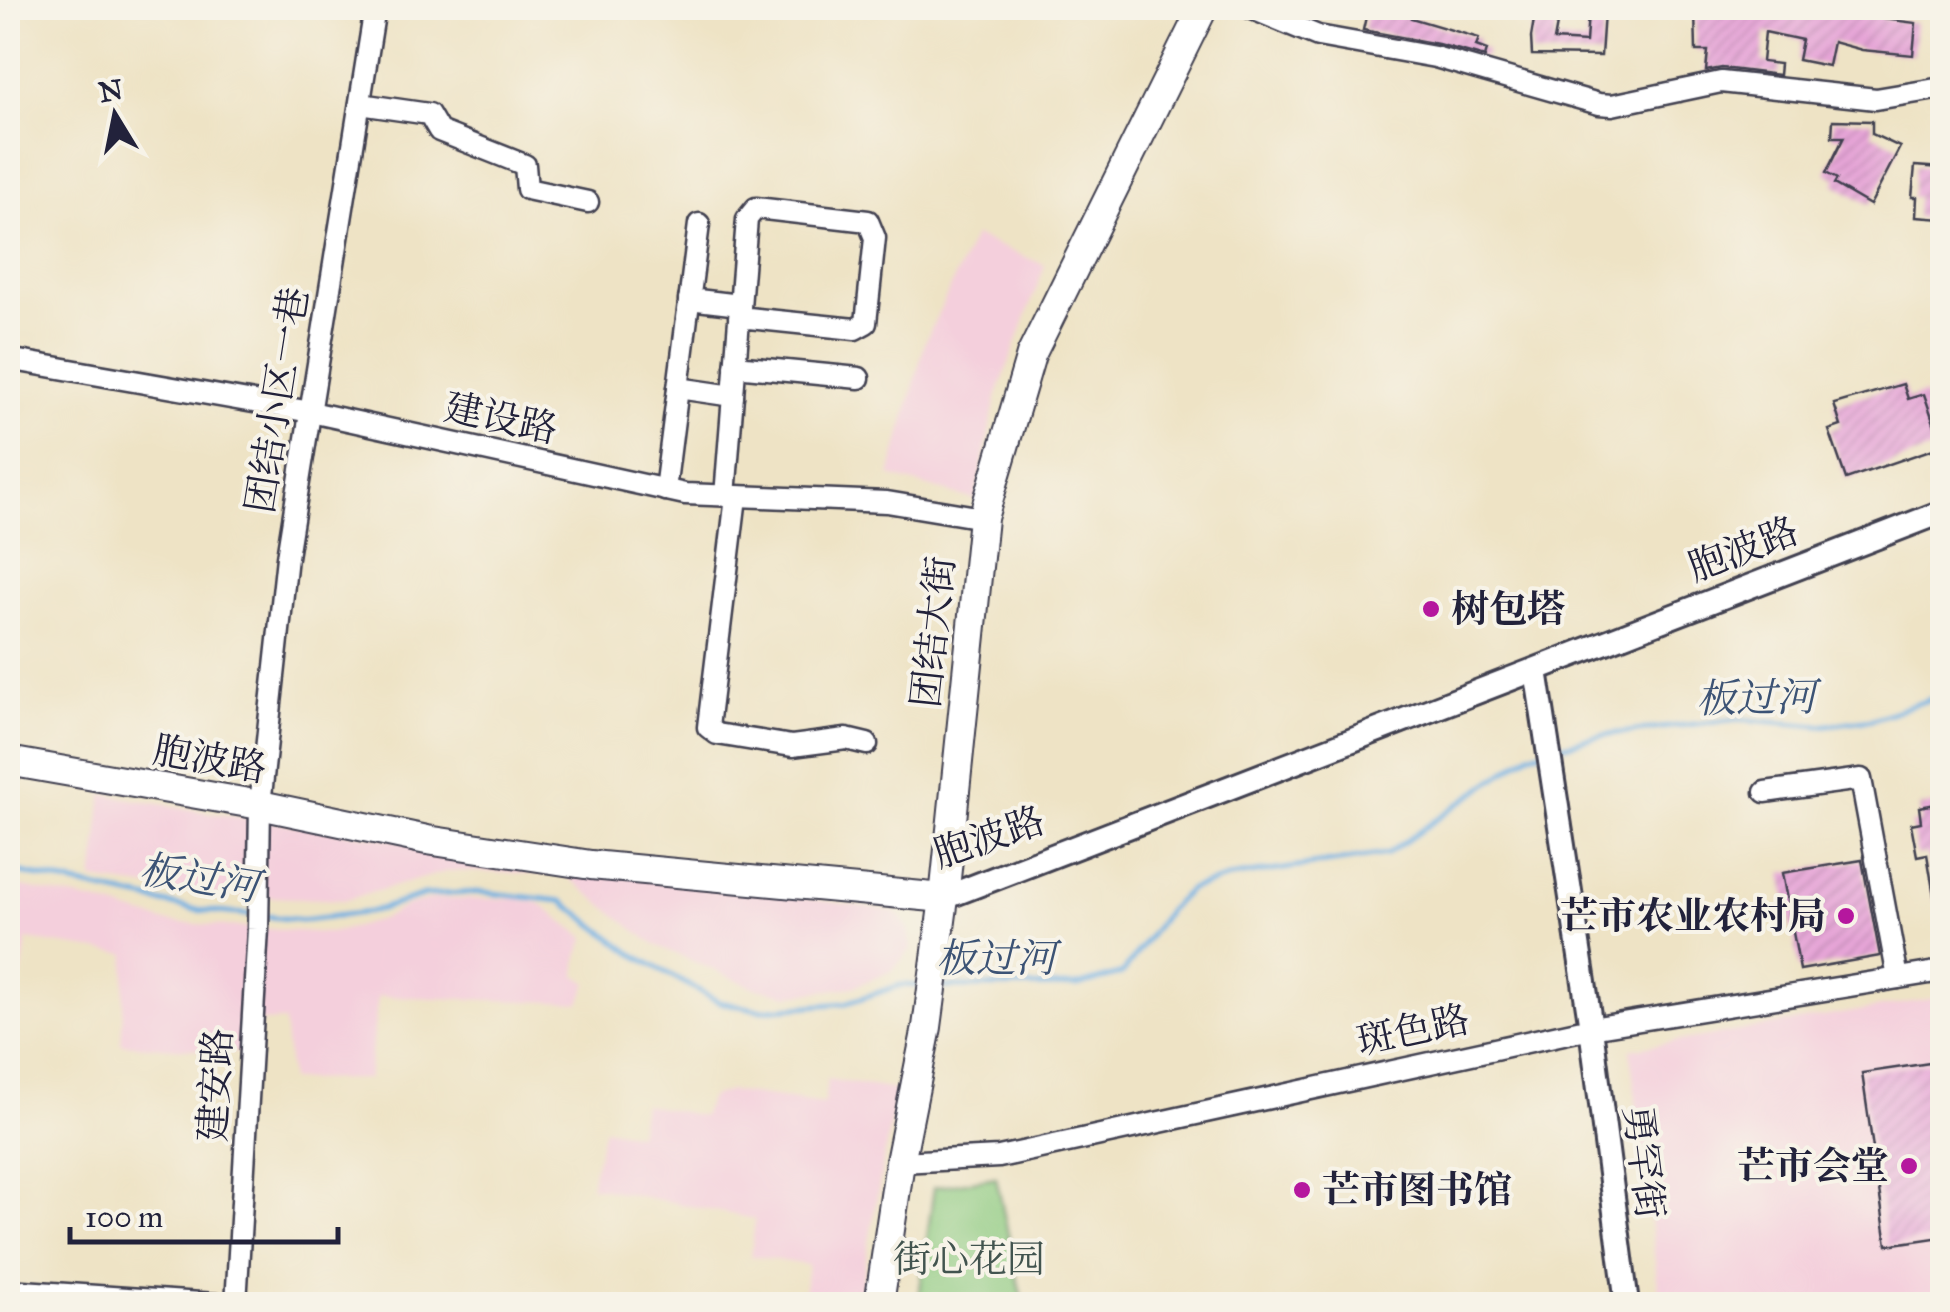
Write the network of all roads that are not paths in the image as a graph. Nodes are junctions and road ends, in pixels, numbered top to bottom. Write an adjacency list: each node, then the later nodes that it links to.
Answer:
1 (375, 8): 5 (street, 团结小区一巷)
2 (1203, 8): 19 (main road, 团结大街)
3 (1250, 8): 4 (street)
4 (1942, 88)
5 (360, 104): 6 (street); 15 (street, 团结小区一巷)
6 (588, 202)
7 (699, 224): 8 (street)
8 (690, 299): 9 (street); 13 (street)
9 (740, 311): 9 (street); 11 (street)
10 (8, 359): 15 (street, 建设路)
11 (735, 366): 12 (street); 14 (street)
12 (859, 378)
13 (678, 388): 14 (street); 16 (street)
14 (733, 396): 17 (street)
15 (310, 412): 16 (street, 建设路); 24 (street, 团结小区一巷)
16 (665, 490): 17 (street, 建设路)
17 (731, 496): 19 (street, 建设路); 21 (street)
18 (1942, 512): 20 (street, 胞波路)
19 (982, 518): 25 (main road, 团结大街)
20 (1536, 670): 25 (street, 胞波路); 28 (street, 勇罕街)
21 (867, 744)
22 (8, 760): 24 (main road, 胞波路)
23 (1765, 792): 27 (street)
24 (260, 806): 25 (main road, 胞波路); 32 (street, 建安路)
25 (944, 898): 29 (main road, 团结大街)
26 (1942, 971): 27 (street, 斑色路)
27 (1898, 978): 28 (street, 斑色路)
28 (1591, 1028): 29 (street, 斑色路); 34 (street, 勇罕街)
29 (900, 1162): 33 (main road, 团结大街)
30 (8, 1290): 31 (street)
31 (216, 1304)
32 (236, 1304)
33 (879, 1304)
34 (1628, 1304)

